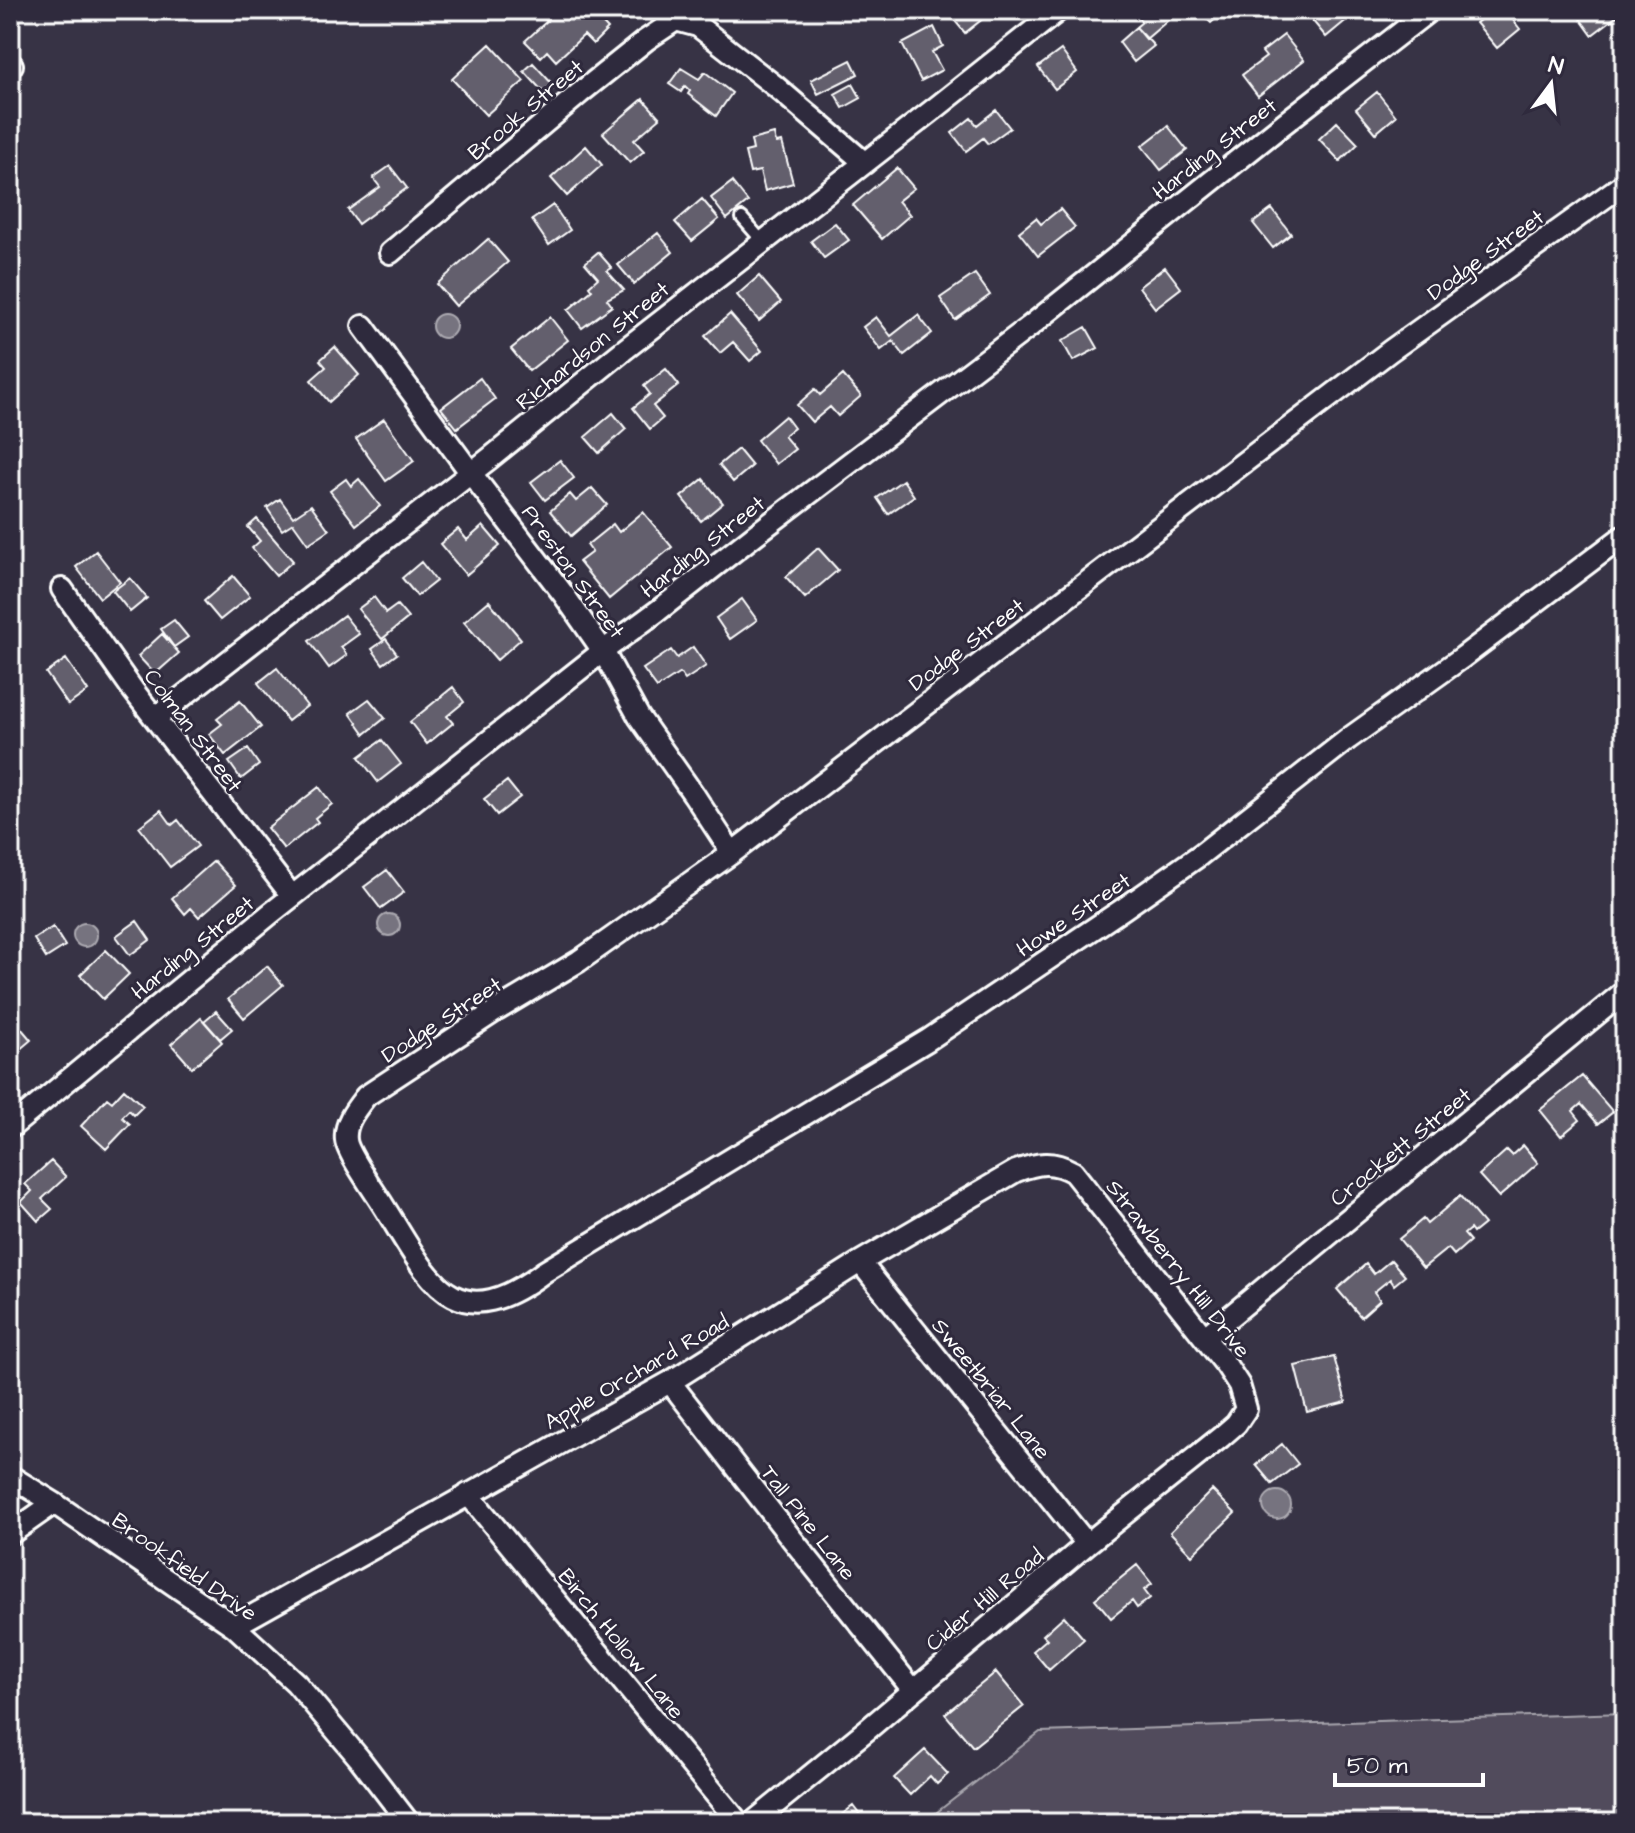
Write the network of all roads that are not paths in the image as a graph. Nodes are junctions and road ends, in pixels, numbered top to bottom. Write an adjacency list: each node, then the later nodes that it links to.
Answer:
1 (1059, 10): 3 (street, Richardson Street)
2 (1430, 10): 12 (street, Harding Street)
3 (865, 163): 6 (street, Richardson Street); 7 (street, Brook Street)
4 (1625, 183): 14 (street, Dodge Street)
5 (742, 218): 6 (lane)
6 (763, 242): 9 (street, Richardson Street)
7 (390, 253)
8 (363, 326): 9 (street, Preston Street)
9 (470, 472): 12 (street, Preston Street); 13 (street, Richardson Street)
10 (1625, 535): 18 (street, Howe Street)
11 (62, 589): 13 (street, Colman Street)
12 (603, 651): 14 (street, Preston Street); 15 (street, Harding Street)
13 (155, 718): 15 (street, Colman Street)
14 (732, 853): 18 (street, Dodge Street)
15 (292, 896): 17 (street, Harding Street)
16 (1625, 991): 21 (street, Crockett Street)
17 (10, 1128)
18 (346, 1141)
19 (1061, 1165): 20 (street, Apple Orchard Road); 21 (street, Strawberry Hill Drive)
20 (860, 1262): 22 (street, Apple Orchard Road); 28 (street, Sweetbriar Lane)
21 (1205, 1337): 23 (street, Strawberry Hill Drive)
22 (670, 1382): 25 (street, Apple Orchard Road); 30 (street, Tall Pine Lane)
23 (1246, 1409): 28 (street, Cider Hill Road)
24 (10, 1476): 26 (street, Brookfield Drive)
25 (468, 1494): 29 (street, Apple Orchard Road); 32 (street, Birch Hollow Lane)
26 (54, 1503): 27 (street); 29 (street, Brookfield Drive)
27 (10, 1534)
28 (1087, 1544): 30 (street, Cider Hill Road)
29 (234, 1626): 31 (street, Brookfield Drive)
30 (913, 1690): 33 (street, Cider Hill Road)
31 (409, 1823)
32 (739, 1823)
33 (752, 1823)

